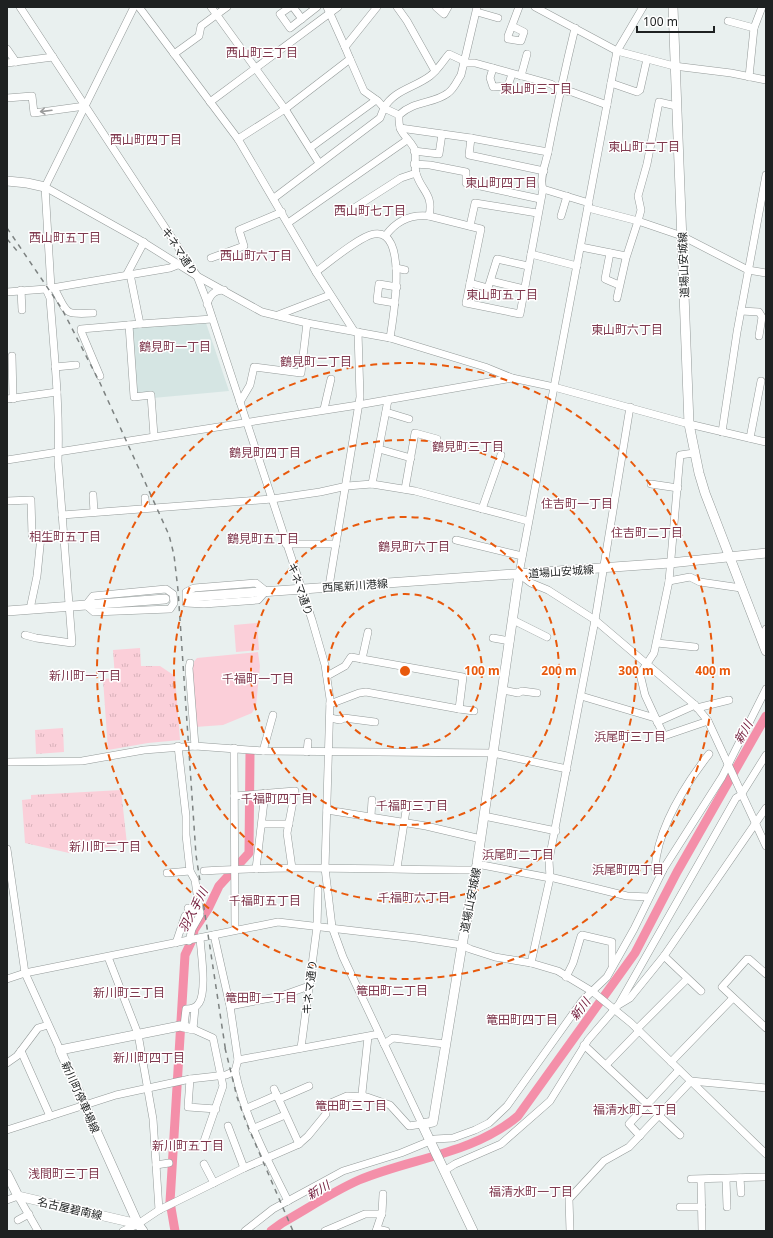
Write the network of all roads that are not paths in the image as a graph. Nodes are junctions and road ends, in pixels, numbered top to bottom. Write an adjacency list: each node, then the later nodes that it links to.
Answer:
1 (20, 7): 33 (street, キネマ通り)
2 (134, 7): 53 (street)
3 (139, 7): 31 (street)
4 (211, 7): 21 (street)
5 (227, 7): 21 (street)
6 (291, 7): 23 (street); 23 (street)
7 (317, 7): 23 (street)
8 (327, 7): 20 (street)
9 (338, 7): 20 (street)
10 (377, 7): 28 (street)
11 (397, 7): 42 (street)
12 (436, 7): 13 (street)
13 (448, 7)
14 (519, 7): 25 (street)
15 (535, 7): 26 (street)
16 (643, 7): 30 (street)
17 (673, 7): 39 (main road, 道場山安城線)
18 (762, 7): 27 (street)
19 (477, 10): 22 (street); 37 (street)
20 (330, 14): 28 (street); 40 (street)
21 (217, 15): 31 (street); 40 (street)
22 (498, 18)
23 (302, 19)
24 (728, 21): 27 (street)
25 (512, 26)
26 (575, 28): 30 (street); 48 (street)
27 (754, 28): 45 (street)
28 (345, 47): 34 (street)
29 (7, 49): 36 (street)
30 (617, 51): 35 (street); 47 (street)
31 (174, 54): 51 (street)
32 (527, 54): 44 (street)
33 (53, 57): 36 (street); 53 (street, キネマ通り)
34 (350, 59): 50 (street); 56 (street)
35 (647, 59): 39 (street); 47 (street)
36 (16, 62): 38 (street)
37 (464, 62): 41 (street); 42 (street); 57 (street)
38 (7, 63)
39 (674, 66): 45 (street); 54 (main road, 道場山安城線)
40 (256, 68): 51 (street); 56 (street)
41 (493, 68): 43 (street); 43 (street)
42 (435, 71): 55 (street)
43 (512, 74): 44 (street)
44 (521, 76): 48 (street)
45 (749, 77): 46 (street)
46 (766, 80)
47 (611, 83): 52 (street)
48 (560, 90): 52 (street); 65 (street)
49 (7, 98): 53 (street, one-way to 49)
50 (376, 100): 55 (street); 63 (street)
51 (210, 102): 61 (street)
52 (607, 105): 77 (street)
53 (85, 106): 72 (street); 88 (street, キネマ通り)
54 (676, 106): 83 (street); 87 (main road, 道場山安城線)
55 (384, 108): 57 (street); 66 (street)
56 (285, 109): 61 (street); 63 (street)
57 (399, 115): 58 (street)
58 (400, 128): 59 (street); 62 (street)
59 (442, 134): 60 (street); 64 (street)
60 (471, 138): 65 (street); 68 (street)
61 (238, 139): 75 (street)
62 (407, 140): 64 (street); 84 (street)
63 (310, 148): 66 (street)
64 (414, 151): 67 (street)
65 (548, 152): 68 (street)
66 (319, 163): 75 (street)
67 (414, 164): 69 (street); 76 (street)
68 (544, 171): 73 (street)
69 (416, 173): 78 (street); 81 (street)
70 (766, 175): 101 (street)
71 (7, 181): 72 (main road)
72 (45, 187): 89 (street); 110 (street)
73 (543, 189): 74 (street); 76 (street)
74 (567, 196): 77 (street); 82 (street)
75 (274, 198): 79 (street)
76 (540, 199): 80 (street)
77 (588, 205): 83 (street); 90 (street)
78 (351, 210)
79 (282, 212): 84 (street); 95 (street)
80 (537, 214): 85 (street); 92 (street)
81 (429, 216): 85 (street); 86 (street)
82 (561, 216)
83 (638, 221): 87 (street); 94 (street)
84 (288, 223): 102 (street)
85 (470, 226): 107 (street)
86 (386, 235): 99 (street); 102 (street)
87 (682, 236): 101 (street); 148 (main road, 道場山安城線)
88 (172, 239): 93 (street); 105 (street, キネマ通り)
89 (144, 242): 93 (street); 104 (street)
90 (581, 247): 91 (street); 98 (street)
91 (610, 253): 94 (street); 108 (street)
92 (531, 254): 97 (street); 98 (street)
93 (164, 255): 96 (street)
94 (626, 256): 108 (street)
95 (211, 258)
96 (180, 264): 104 (street); 105 (street)
97 (528, 266): 106 (street); 111 (street)
98 (577, 266): 137 (street)
99 (396, 268): 100 (street); 109 (street)
100 (405, 270)
101 (748, 270): 103 (street); 120 (street)
102 (316, 272): 115 (street)
103 (766, 273)
104 (129, 274): 110 (street); 125 (street)
105 (197, 276): 113 (street); 118 (street, キネマ通り)
106 (491, 281): 107 (street); 111 (street)
107 (470, 283): 111 (street)
108 (620, 285): 116 (street)
109 (397, 287): 117 (street); 117 (street)
110 (50, 289): 112 (street); 121 (street); 132 (street)
111 (524, 289)
112 (21, 290): 114 (street); 119 (street)
113 (224, 290): 118 (street); 122 (street)
114 (7, 292)
115 (330, 295): 122 (street); 127 (street)
116 (617, 298)
117 (394, 303): 129 (street)
118 (207, 304): 123 (street, キネマ通り)
119 (22, 310)
120 (741, 311): 128 (street); 149 (street)
121 (93, 313)
122 (277, 315): 124 (street)
123 (212, 319): 125 (street); 141 (street, キネマ通り)
124 (307, 323): 127 (street); 141 (street)
125 (140, 324): 126 (street)
126 (129, 325): 133 (street); 150 (street)
127 (356, 331): 129 (street); 142 (street)
128 (759, 336)
129 (390, 338): 134 (street)
130 (12, 356): 139 (street)
131 (76, 365): 132 (street)
132 (56, 367): 138 (street)
133 (100, 376)
134 (512, 378): 137 (street); 140 (street)
135 (331, 379): 144 (street)
136 (761, 381): 151 (street)
137 (554, 387): 143 (street); 173 (street)
138 (57, 392): 139 (street); 155 (street)
139 (10, 399)
140 (388, 400): 142 (street); 145 (street)
141 (240, 402): 147 (street, キネマ通り)
142 (358, 406): 144 (street); 162 (street)
143 (630, 407): 148 (street); 183 (street)
144 (324, 409): 147 (street)
145 (386, 412): 146 (street); 154 (street)
146 (409, 419)
147 (247, 422): 150 (street); 167 (street, キネマ通り)
148 (689, 424): 149 (street); 156 (main road, 道場山安城線)
149 (722, 432): 151 (street)
150 (154, 436): 155 (street)
151 (750, 438): 153 (street)
152 (437, 439): 158 (street)
153 (766, 442)
154 (379, 449): 158 (street); 160 (street)
155 (58, 452): 159 (street); 172 (street)
156 (694, 453): 163 (street); 181 (main road, 道場山安城線)
157 (501, 455): 170 (street)
158 (411, 458): 164 (street)
159 (7, 460)
160 (372, 484): 162 (street); 164 (street)
161 (650, 484): 163 (street)
162 (347, 486): 167 (street); 178 (street)
163 (678, 488): 182 (street)
164 (405, 490): 170 (street)
165 (94, 495): 171 (street)
166 (145, 498): 169 (street)
167 (272, 499): 169 (street); 177 (street, キネマ通り)
168 (7, 501): 175 (street)
169 (146, 508): 171 (street)
170 (482, 509): 173 (street)
171 (94, 512): 172 (street)
172 (62, 515): 174 (street)
173 (528, 521): 180 (street)
174 (62, 534): 175 (street); 193 (street)
175 (41, 536): 194 (street)
176 (456, 540): 180 (street)
177 (286, 544): 178 (street); 188 (street, キネマ通り)
178 (336, 544): 186 (street)
179 (766, 553): 181 (main road)
180 (522, 556): 184 (street)
181 (730, 556): 182 (main road, 道場山安城線); 187 (main road)
182 (670, 563): 183 (main road, 道場山安城線); 185 (street)
183 (604, 568): 184 (main road, 道場山安城線); 197 (street)
184 (519, 574): 186 (main road, 西尾新川港線); 196 (main road, 道場山安城線); 197 (street)
185 (669, 581): 187 (street); 205 (street)
186 (329, 586): 188 (main road, 西尾新川港線)
187 (742, 588): 203 (main road)
188 (301, 589): 189 (main road, 西尾新川港線); 211 (street, キネマ通り)
189 (266, 591): 189 (street); 190 (main road, 西尾新川港線)
190 (190, 598)
191 (165, 599): 192 (main road)
192 (86, 605): 192 (street); 193 (main road)
193 (68, 607): 194 (main road); 200 (street)
194 (30, 609): 195 (main road)
195 (7, 611)
196 (513, 620): 201 (street); 204 (main road, 道場山安城線)
197 (595, 620): 210 (street); 215 (street)
198 (766, 629): 203 (street)
199 (368, 632): 208 (street)
200 (25, 635)
201 (547, 637)
202 (493, 638): 204 (street)
203 (761, 638): 207 (main road)
204 (510, 641): 213 (main road, 道場山安城線)
205 (657, 643): 206 (street); 210 (street)
206 (695, 648)
207 (766, 651)
208 (362, 659): 211 (street); 219 (street)
209 (190, 663): 228 (street)
210 (646, 663): 218 (street); 223 (street)
211 (327, 676): 217 (street, キネマ通り)
212 (766, 689): 237 (street)
213 (503, 690): 214 (street); 233 (main road, 道場山安城線)
214 (537, 693)
215 (581, 696): 223 (street); 238 (street)
216 (729, 700): 218 (street)
217 (330, 704): 219 (street); 222 (street, キネマ通り)
218 (696, 706): 223 (street); 224 (street)
219 (459, 709): 220 (street)
220 (474, 711)
221 (273, 715): 230 (street)
222 (330, 718): 225 (street); 232 (street, キネマ通り)
223 (656, 720): 224 (street)
224 (708, 721): 237 (street)
225 (375, 722)
226 (308, 742): 231 (street)
227 (178, 746): 228 (street); 236 (street); 263 (street)
228 (195, 746): 229 (street)
229 (234, 748): 230 (street); 241 (street)
230 (263, 752): 231 (street)
231 (307, 752): 232 (street)
232 (329, 752): 233 (street); 245 (street, キネマ通り)
233 (493, 753): 238 (street); 247 (main road, 道場山安城線)
234 (709, 754): 262 (street)
235 (766, 755): 240 (street)
236 (7, 762)
237 (729, 766): 240 (street); 262 (street)
238 (567, 769): 252 (street)
239 (265, 793): 241 (street); 249 (street); 250 (street)
240 (741, 793): 251 (street); 294 (street)
241 (234, 796): 260 (street)
242 (372, 800): 246 (street)
243 (406, 804): 248 (street)
244 (766, 808): 251 (street)
245 (327, 810): 246 (street); 258 (street, キネマ通り)
246 (371, 816): 248 (street)
247 (484, 816): 252 (street); 253 (main road, 道場山安城線)
248 (404, 822): 253 (street); 259 (street)
249 (262, 824): 250 (street); 261 (street)
250 (290, 824): 257 (street)
251 (754, 824): 254 (street); 280 (street)
252 (556, 831): 266 (street)
253 (480, 839): 256 (main road, 道場山安城線)
254 (766, 846)
255 (7, 849): 284 (street)
256 (476, 867): 259 (street); 266 (street); 279 (main road, 道場山安城線)
257 (292, 868): 258 (street); 261 (street)
258 (325, 868): 259 (street); 273 (street, キネマ通り)
259 (397, 868)
260 (235, 869): 261 (street); 264 (street); 274 (street)
261 (256, 869)
262 (663, 870): 268 (street)
263 (190, 871): 265 (street); 270 (street)
264 (204, 871)
265 (167, 873)
266 (550, 878): 268 (street); 282 (street)
267 (318, 890): 272 (street, キネマ通り)
268 (649, 897): 283 (street)
269 (188, 908): 270 (street)
270 (200, 912): 277 (street)
271 (185, 916): 278 (street)
272 (317, 927): 273 (street); 274 (street); 289 (street, キネマ通り)
273 (332, 927): 279 (street); 302 (street, キネマ通り)
274 (235, 930): 275 (street)
275 (214, 935): 276 (street); 293 (street)
276 (200, 938): 277 (street); 295 (street)
277 (189, 941): 278 (street)
278 (176, 944): 281 (street)
279 (462, 945): 282 (street); 305 (main road, 道場山安城線)
280 (664, 956): 288 (street); 294 (street)
281 (108, 957): 284 (street); 301 (street)
282 (531, 963): 286 (street)
283 (612, 966): 286 (street); 291 (street)
284 (25, 973): 287 (street); 296 (street)
285 (766, 974): 292 (street)
286 (566, 976): 291 (street)
287 (7, 979)
288 (687, 979): 290 (street); 300 (street)
289 (309, 986): 293 (street); 307 (street, キネマ通り)
290 (701, 991)
291 (594, 993): 294 (street); 337 (street)
292 (733, 998): 298 (street); 311 (street)
293 (230, 1006): 310 (street)
294 (617, 1006): 300 (street); 306 (street)
295 (195, 1008): 297 (street); 299 (street)
296 (48, 1025): 308 (street); 309 (street)
297 (184, 1026): 299 (main road, 新川町停車場線); 301 (main road, 新川町停車場線)
298 (766, 1028)
299 (193, 1029): 316 (street)
300 (638, 1030): 311 (street); 313 (street)
301 (138, 1034): 308 (main road, 新川町停車場線); 320 (street)
302 (379, 1034): 303 (street); 304 (street, キネマ通り)
303 (368, 1037): 307 (street); 323 (street)
304 (384, 1044): 305 (street); 331 (street, キネマ通り)
305 (445, 1044): 331 (main road, 道場山安城線)
306 (584, 1045): 313 (street); 346 (street)
307 (301, 1048): 310 (street)
308 (60, 1050): 325 (main road, 新川町停車場線)
309 (22, 1051): 312 (street); 330 (street)
310 (238, 1060): 315 (street)
311 (671, 1062): 314 (street)
312 (7, 1063)
313 (606, 1065): 324 (street)
314 (679, 1070): 318 (street); 324 (street)
315 (235, 1071): 316 (street); 327 (street)
316 (220, 1074): 317 (street); 326 (street)
317 (190, 1079): 320 (street); 326 (street)
318 (691, 1081): 321 (street); 329 (street); 340 (street)
319 (309, 1086): 322 (street)
320 (149, 1088): 325 (street); 344 (street)
321 (766, 1088)
322 (277, 1094): 327 (street); 328 (street)
323 (364, 1097): 331 (street); 338 (street)
324 (648, 1104): 329 (street); 336 (street)
325 (86, 1106): 330 (street); 366 (main road, 新川町停車場線)
326 (216, 1109): 339 (street)
327 (245, 1109): 333 (street)
328 (285, 1115): 333 (street); 338 (street)
329 (659, 1115): 335 (street); 336 (street)
330 (50, 1116): 334 (street)
331 (422, 1124): 337 (main road)
332 (228, 1126): 345 (street)
333 (252, 1129): 341 (street)
334 (7, 1130)
335 (680, 1135)
336 (640, 1136): 375 (street)
337 (431, 1143): 346 (main road); 358 (street)
338 (299, 1144): 341 (street)
339 (202, 1147)
340 (766, 1154)
341 (266, 1157): 345 (street); 358 (street)
342 (169, 1163): 344 (street)
343 (204, 1164): 353 (street)
344 (156, 1165): 362 (street)
345 (244, 1168): 353 (street)
346 (443, 1170): 373 (main road)
347 (7, 1174): 356 (main road)
348 (766, 1177): 349 (street)
349 (740, 1178): 351 (street); 354 (street)
350 (691, 1179): 352 (street)
351 (726, 1179): 352 (street); 361 (street)
352 (701, 1180): 360 (street)
353 (214, 1183): 362 (street)
354 (741, 1193)
355 (383, 1194): 364 (street)
356 (18, 1196): 357 (street); 363 (street); 366 (main road, 名古屋碧南線)
357 (7, 1200)
358 (288, 1201): 370 (street)
359 (680, 1207): 360 (street)
360 (702, 1207): 376 (street)
361 (727, 1207)
362 (159, 1210): 366 (street)
363 (29, 1214): 365 (street); 367 (street)
364 (382, 1214): 368 (street); 371 (street)
365 (18, 1220)
366 (140, 1228): 369 (street)
367 (37, 1230)
368 (376, 1230): 372 (street)
369 (123, 1231)
370 (245, 1231)
371 (325, 1231)
372 (386, 1231)
373 (473, 1231)
374 (565, 1231): 375 (street)
375 (570, 1231)
376 (702, 1231)

